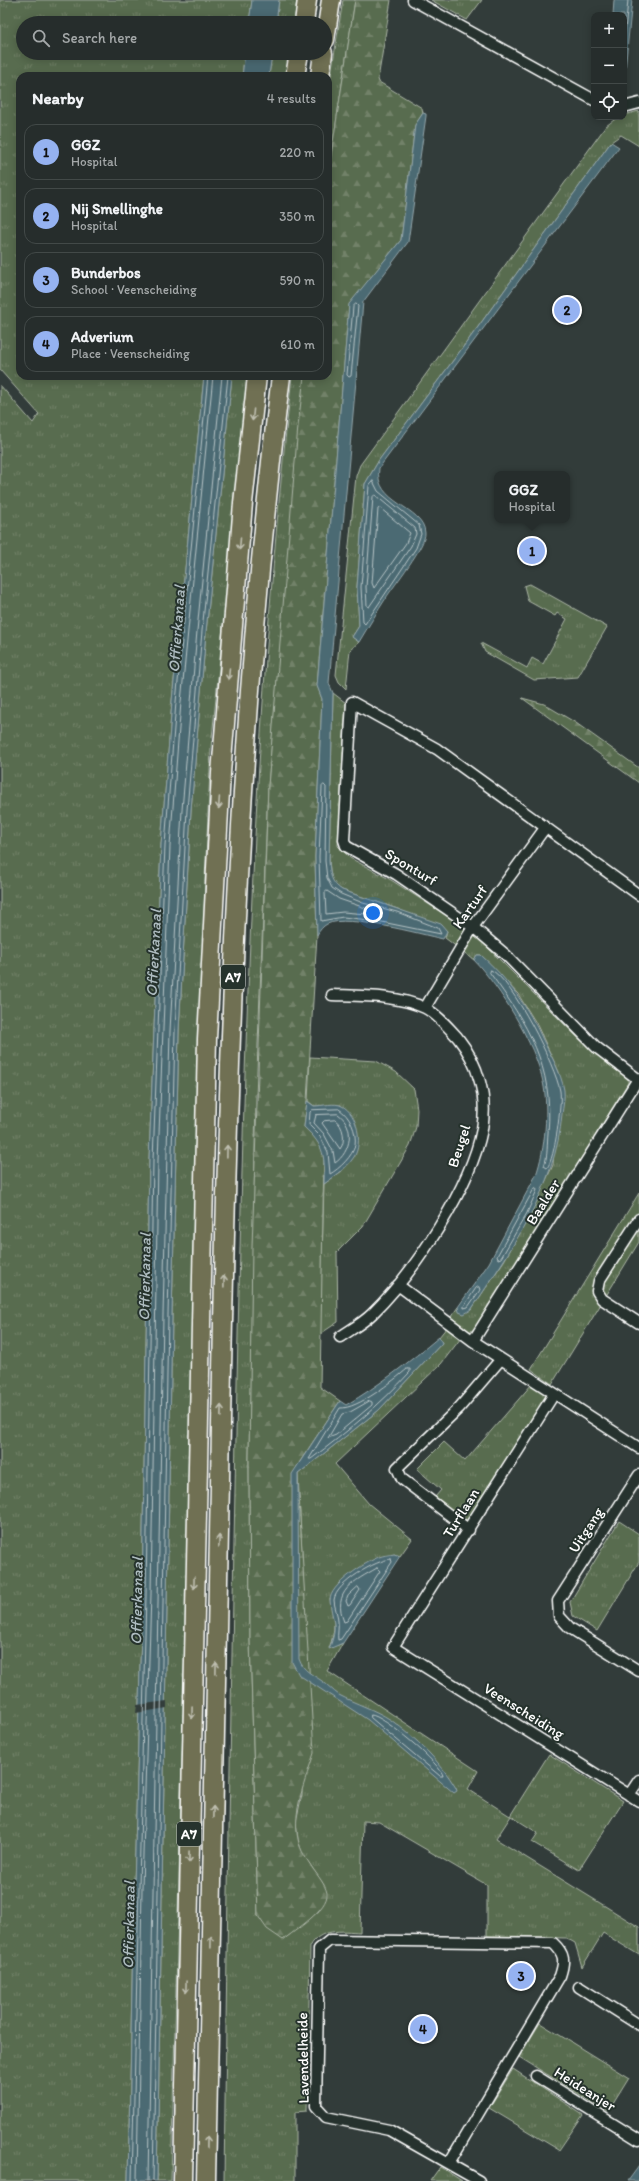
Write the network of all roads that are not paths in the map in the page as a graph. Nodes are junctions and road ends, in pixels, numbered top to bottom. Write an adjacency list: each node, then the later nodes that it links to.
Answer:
1 (307, 0): 4 (highway)
2 (331, 0): 5 (highway)
3 (413, 0): 10 (street)
4 (305, 16)
5 (329, 16)
6 (298, 60): 8 (highway)
7 (322, 60): 9 (highway)
8 (296, 72)
9 (321, 72)
10 (591, 98)
11 (639, 104): 12 (street)
12 (627, 106)
13 (257, 380): 41 (highway, A7, one-way to 41)
14 (281, 380): 42 (highway, A7, one-way to 14)
15 (545, 828): 16 (street); 17 (street, Karturf); 17 (street, Sponturf)
16 (639, 895)
17 (473, 927): 19 (street, Karturf); 20 (street, Sponturf)
18 (332, 995): 19 (street, Beugel)
19 (425, 1008): 22 (street, Beugel)
20 (638, 1080): 25 (street, Baalder)
21 (639, 1219): 23 (street)
22 (398, 1285): 24 (street, Beugel); 25 (street)
23 (639, 1323)
24 (340, 1337)
25 (473, 1341): 26 (street)
26 (500, 1359): 27 (street); 30 (street)
27 (554, 1394): 28 (street); 30 (street, Turflaan)
28 (639, 1448)
29 (639, 1475): 32 (street, Uitgang)
30 (469, 1530): 31 (street, Turflaan)
31 (393, 1647): 34 (street, Veenscheiding)
32 (639, 1672)
33 (639, 1780): 34 (street)
34 (629, 1795): 35 (street, Veenscheiding)
35 (639, 1801)
36 (579, 1987): 37 (street)
37 (639, 2025)
38 (536, 2076): 39 (street, Heideanjer)
39 (639, 2140)
40 (449, 2163): 40 (street, Lavendelheide); 43 (street, Lavendelheide)
41 (183, 2181)
42 (206, 2181)
43 (478, 2181)

